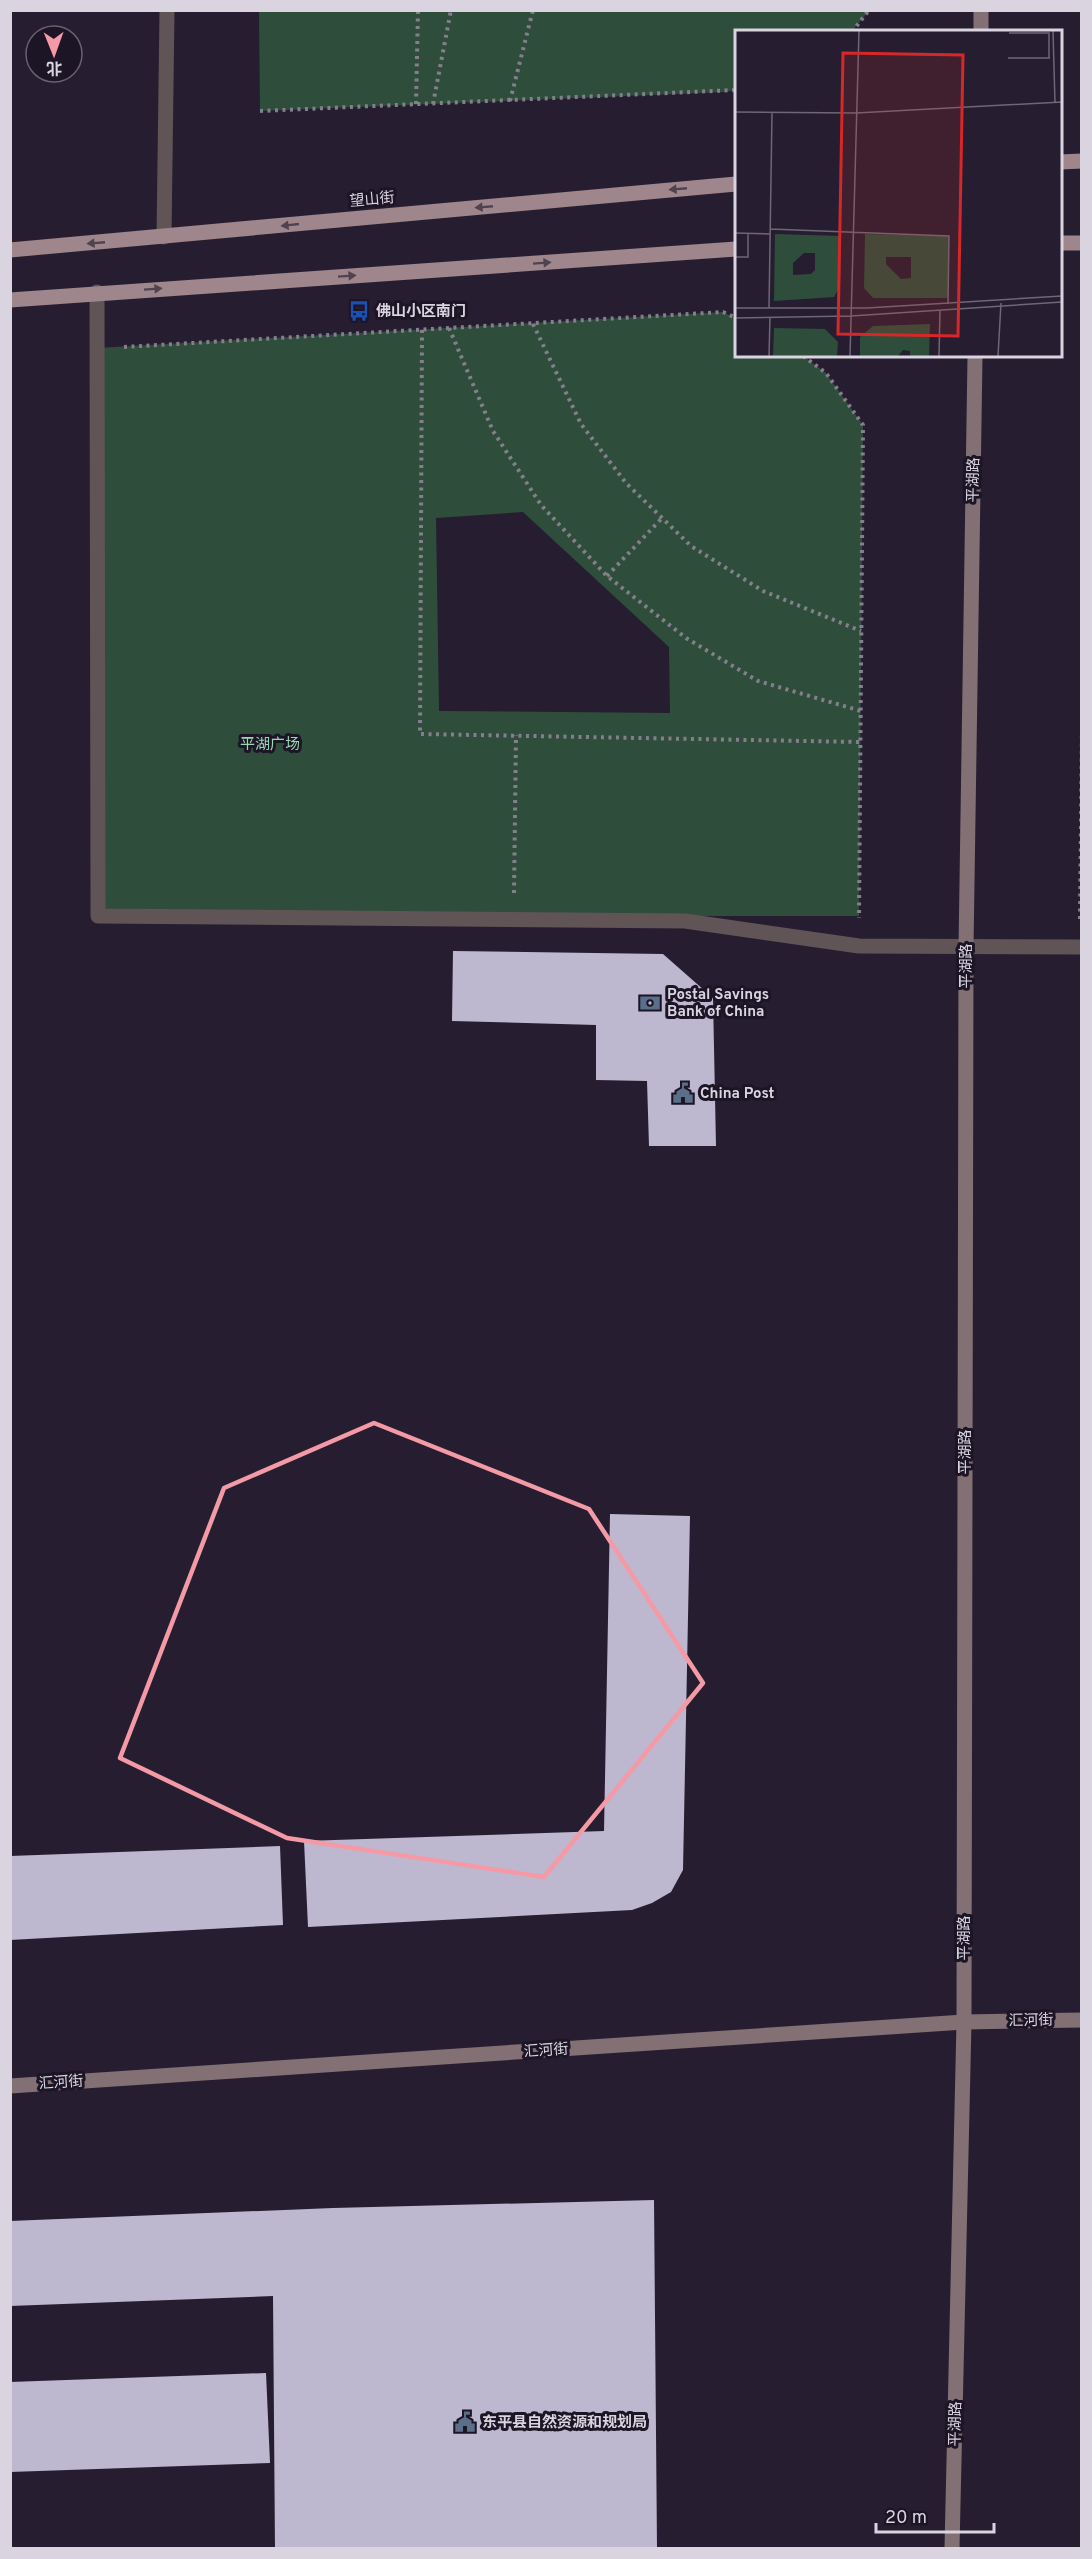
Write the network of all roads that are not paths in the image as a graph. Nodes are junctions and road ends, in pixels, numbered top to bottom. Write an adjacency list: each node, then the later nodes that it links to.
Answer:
1 (167, 10): 7 (street)
2 (981, 10): 3 (street)
3 (981, 30)
4 (1082, 161): 5 (main road)
5 (1062, 162)
6 (735, 184): 7 (main road, 望山街, one-way to 7)
7 (164, 237): 11 (main road, 望山街, one-way to 11)
8 (1062, 243): 9 (main road)
9 (1082, 243)
10 (735, 249): 12 (main road, one-way to 10)
11 (10, 250)
12 (97, 292): 13 (main road); 16 (street)
13 (10, 300)
14 (975, 357): 16 (street, 平湖路)
15 (1080, 947): 16 (street)
16 (966, 948): 18 (street, 平湖路)
17 (1082, 2020): 18 (street, 汇河街)
18 (964, 2022): 19 (street, 汇河街); 20 (street, 平湖路)
19 (10, 2086)
20 (952, 2548)

